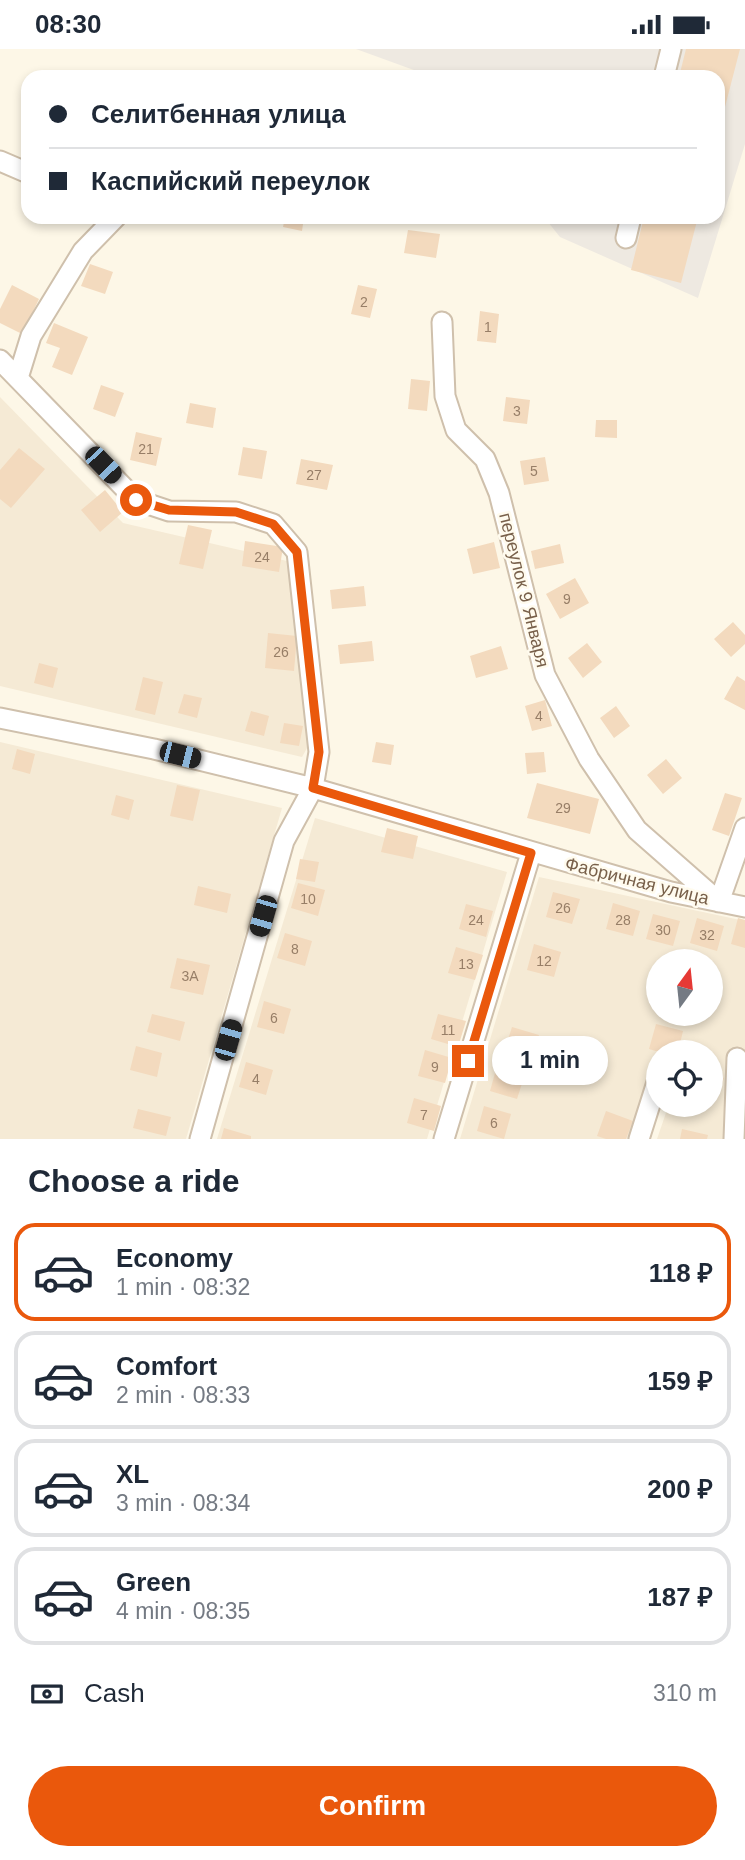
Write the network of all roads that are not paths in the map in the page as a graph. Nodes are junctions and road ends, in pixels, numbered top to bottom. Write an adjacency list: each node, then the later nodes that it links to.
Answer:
1 (671, 49): 2 (street)
2 (666, 70)
3 (0, 161): 4 (street)
4 (21, 170)
5 (109, 224): 10 (street)
6 (629, 224): 7 (street)
7 (626, 238)
8 (442, 322): 15 (street, переулок 9 Января)
9 (0, 360): 10 (street)
10 (18, 378): 12 (street)
11 (0, 718): 12 (street, Фабричная улица)
12 (313, 788): 14 (street, Фабричная улица); 19 (street)
13 (745, 828): 15 (street)
14 (531, 853): 15 (street, Фабричная улица); 20 (street)
15 (719, 902): 16 (street, Фабричная улица)
16 (745, 907)
17 (737, 1058): 22 (street)
18 (646, 1117): 21 (street)
19 (200, 1139)
20 (444, 1139)
21 (639, 1139)
22 (734, 1139)

